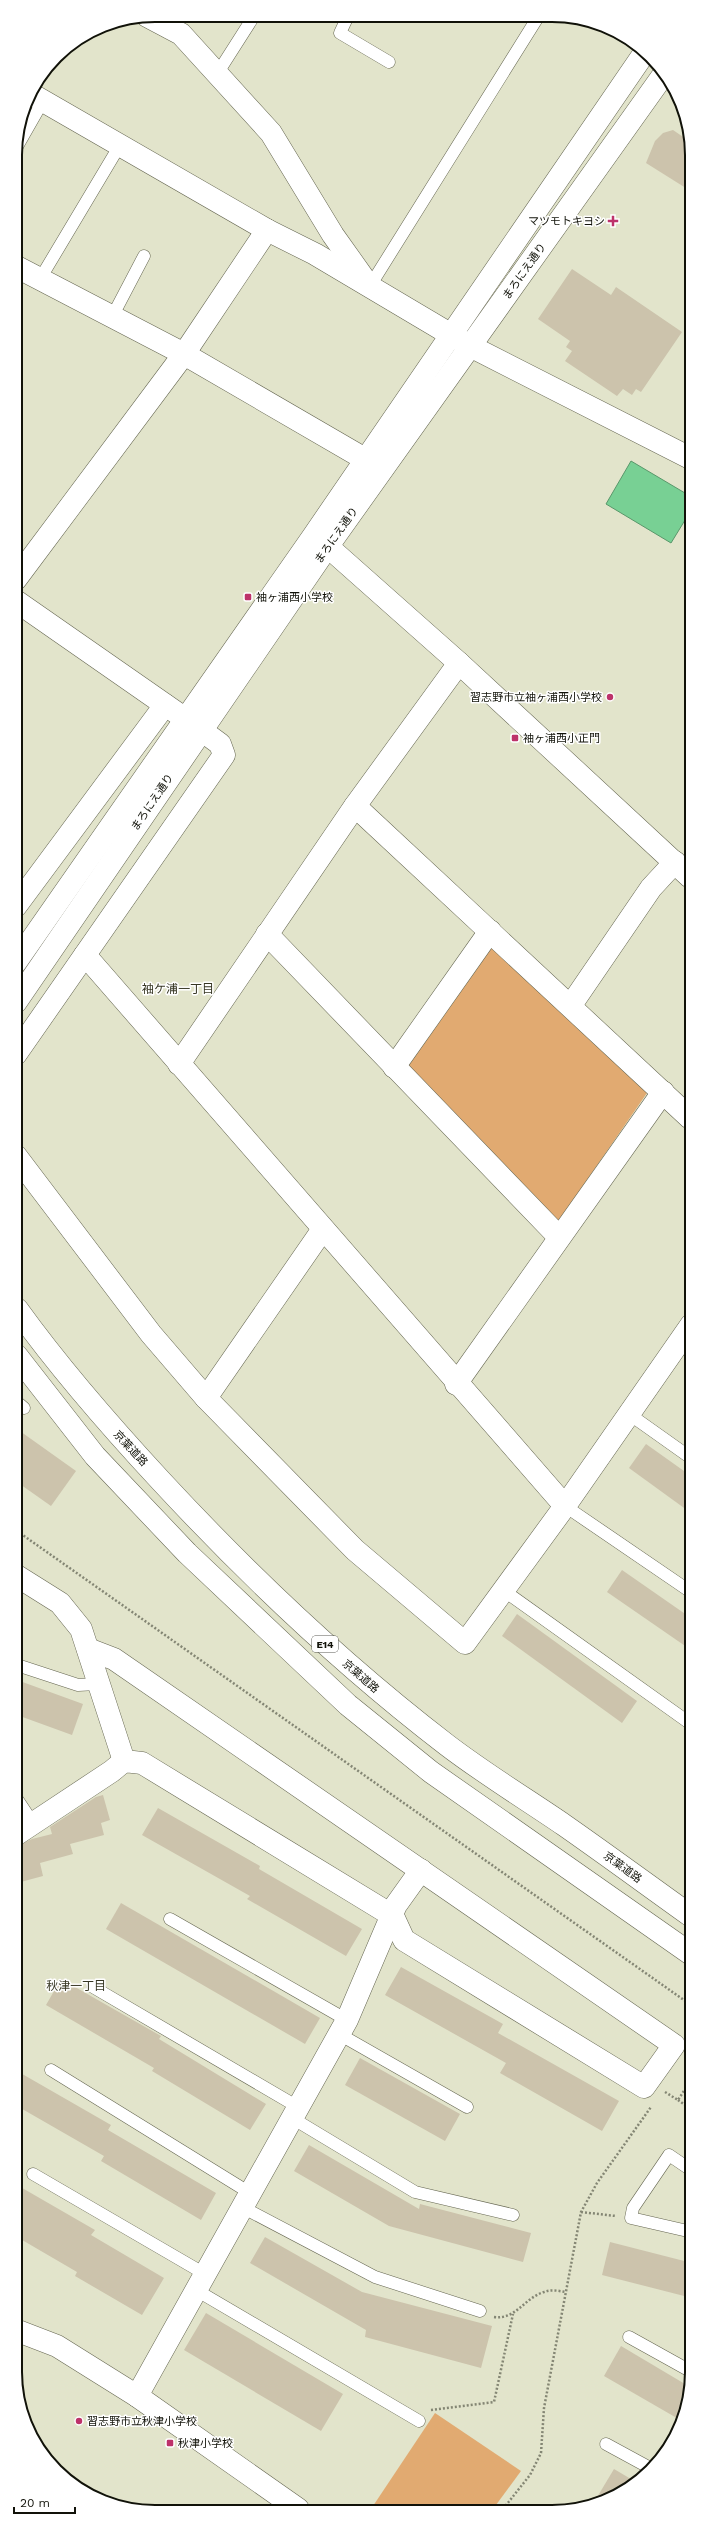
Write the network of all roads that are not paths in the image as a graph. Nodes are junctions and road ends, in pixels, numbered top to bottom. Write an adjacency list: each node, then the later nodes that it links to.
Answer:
1 (158, 22): 7 (main road)
2 (250, 22): 7 (lane)
3 (345, 22): 6 (lane)
4 (535, 22): 18 (lane)
5 (642, 57): 20 (main road, まろにえ通り)
6 (389, 62)
7 (217, 74): 13 (main road)
8 (661, 78): 21 (main road, まろにえ通り)
9 (37, 97): 10 (lane); 11 (main road)
10 (26, 122)
11 (120, 145): 12 (main road); 17 (lane)
12 (267, 230): 14 (main road); 22 (main road)
13 (333, 235): 14 (main road); 18 (main road)
14 (315, 254): 18 (main road)
15 (144, 256): 19 (lane)
16 (22, 270): 17 (main road)
17 (40, 279): 19 (main road)
18 (370, 286): 20 (main road)
19 (112, 317): 22 (main road)
20 (451, 335): 21 (main road); 24 (main road, まろにえ通り)
21 (470, 346): 23 (main road); 24 (main road, まろにえ通り)
22 (184, 354): 24 (main road); 26 (main road)
23 (685, 455)
24 (374, 464): 25 (main road, まろにえ通り)
25 (321, 541): 28 (main road); 30 (main road, まろにえ通り)
26 (22, 571)
27 (22, 605): 29 (main road)
28 (459, 663): 31 (main road); 32 (main road)
29 (165, 705): 30 (main road); 34 (main road)
30 (194, 725): 37 (main road, まろにえ通り); 38 (main road); 39 (main road, まろにえ通り)
31 (355, 806): 35 (main road); 36 (main road)
32 (675, 862): 33 (main road); 40 (main road)
33 (685, 872)
34 (22, 898)
35 (490, 931): 40 (main road); 43 (main road)
36 (267, 934): 42 (main road); 43 (main road)
37 (22, 954)
38 (85, 955): 41 (main road); 42 (main road)
39 (22, 993)
40 (571, 1005): 44 (main road)
41 (22, 1045)
42 (179, 1064): 47 (main road)
43 (394, 1068): 48 (main road)
44 (663, 1092): 45 (main road); 48 (main road)
45 (685, 1113)
46 (22, 1164): 53 (main road)
47 (323, 1229): 52 (main road); 53 (main road)
48 (559, 1237): 52 (main road)
49 (22, 1317): 68 (main road, 京葉道路 / E14)
50 (685, 1337): 54 (main road)
51 (22, 1362): 71 (main road, E14)
52 (456, 1384): 56 (main road)
53 (206, 1398): 59 (main road)
54 (629, 1414): 55 (lane); 56 (main road)
55 (685, 1454)
56 (565, 1506): 58 (lane); 59 (main road)
57 (22, 1579): 60 (main road)
58 (685, 1588)
59 (503, 1590): 63 (lane)
60 (88, 1649): 62 (main road); 67 (main road)
61 (22, 1667): 62 (lane)
62 (97, 1684): 64 (main road)
63 (685, 1720)
64 (124, 1761): 66 (main road); 69 (main road)
65 (22, 1818): 66 (lane)
66 (25, 1829)
67 (421, 1870): 69 (main road); 69 (main road)
68 (685, 1912)
69 (393, 1916): 73 (main road)
70 (170, 1919): 73 (lane)
71 (685, 1950)
72 (94, 1986): 76 (lane)
73 (343, 2027): 75 (lane); 76 (main road)
74 (51, 2070): 79 (lane)
75 (467, 2107)
76 (295, 2113): 79 (main road); 80 (lane)
77 (685, 2165): 81 (lane)
78 (33, 2174): 82 (lane)
79 (246, 2200): 82 (main road); 83 (lane)
80 (513, 2215)
81 (685, 2230)
82 (201, 2282): 87 (main road); 88 (lane)
83 (480, 2311)
84 (22, 2333): 87 (main road)
85 (629, 2337): 86 (lane)
86 (685, 2368)
87 (137, 2396): 91 (main road)
88 (419, 2421)
89 (606, 2444): 90 (lane)
90 (646, 2466)
91 (292, 2505)

